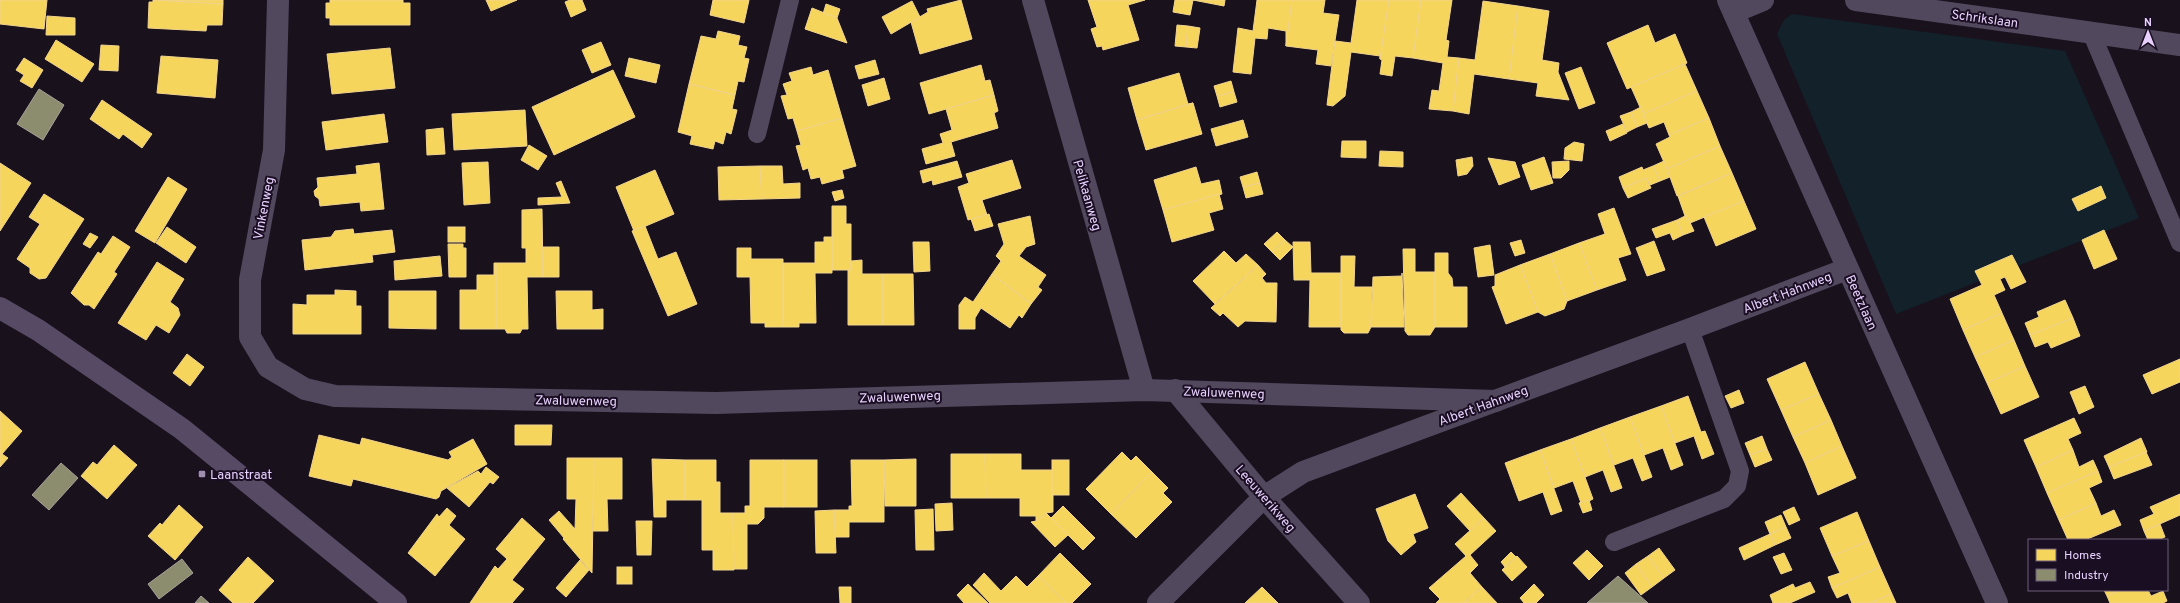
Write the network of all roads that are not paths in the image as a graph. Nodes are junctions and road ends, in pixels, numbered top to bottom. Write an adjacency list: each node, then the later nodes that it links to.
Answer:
1 (278, 0): 14 (street, Vinkenweg)
2 (790, 0): 9 (lane)
3 (1032, 0): 15 (street, Pelikaanweg)
4 (1763, 0): 6 (street)
5 (1856, 0): 7 (street, Schrikslaan)
6 (1731, 6): 11 (street, Beetzlaan)
7 (2091, 32): 8 (street, Schrikslaan); 10 (lane)
8 (2180, 46)
9 (756, 134)
10 (2180, 243)
11 (1847, 269): 13 (street, Albert Hahnweg); 23 (street, Beetzlaan)
12 (0, 308): 20 (street)
13 (1690, 329): 17 (street, Albert Hahnweg); 19 (lane)
14 (305, 389): 15 (street, Zwaluwenweg)
15 (1144, 390): 16 (street, Zwaluwenweg)
16 (1175, 390): 17 (street, Zwaluwenweg); 18 (street, Leeuwerikweg)
17 (1496, 401): 18 (street, Albert Hahnweg)
18 (1264, 497): 21 (street, Albert Hahnweg); 22 (street, Leeuwerikweg)
19 (1614, 542)
20 (396, 603)
21 (1158, 603)
22 (1359, 603)
23 (1997, 603)

